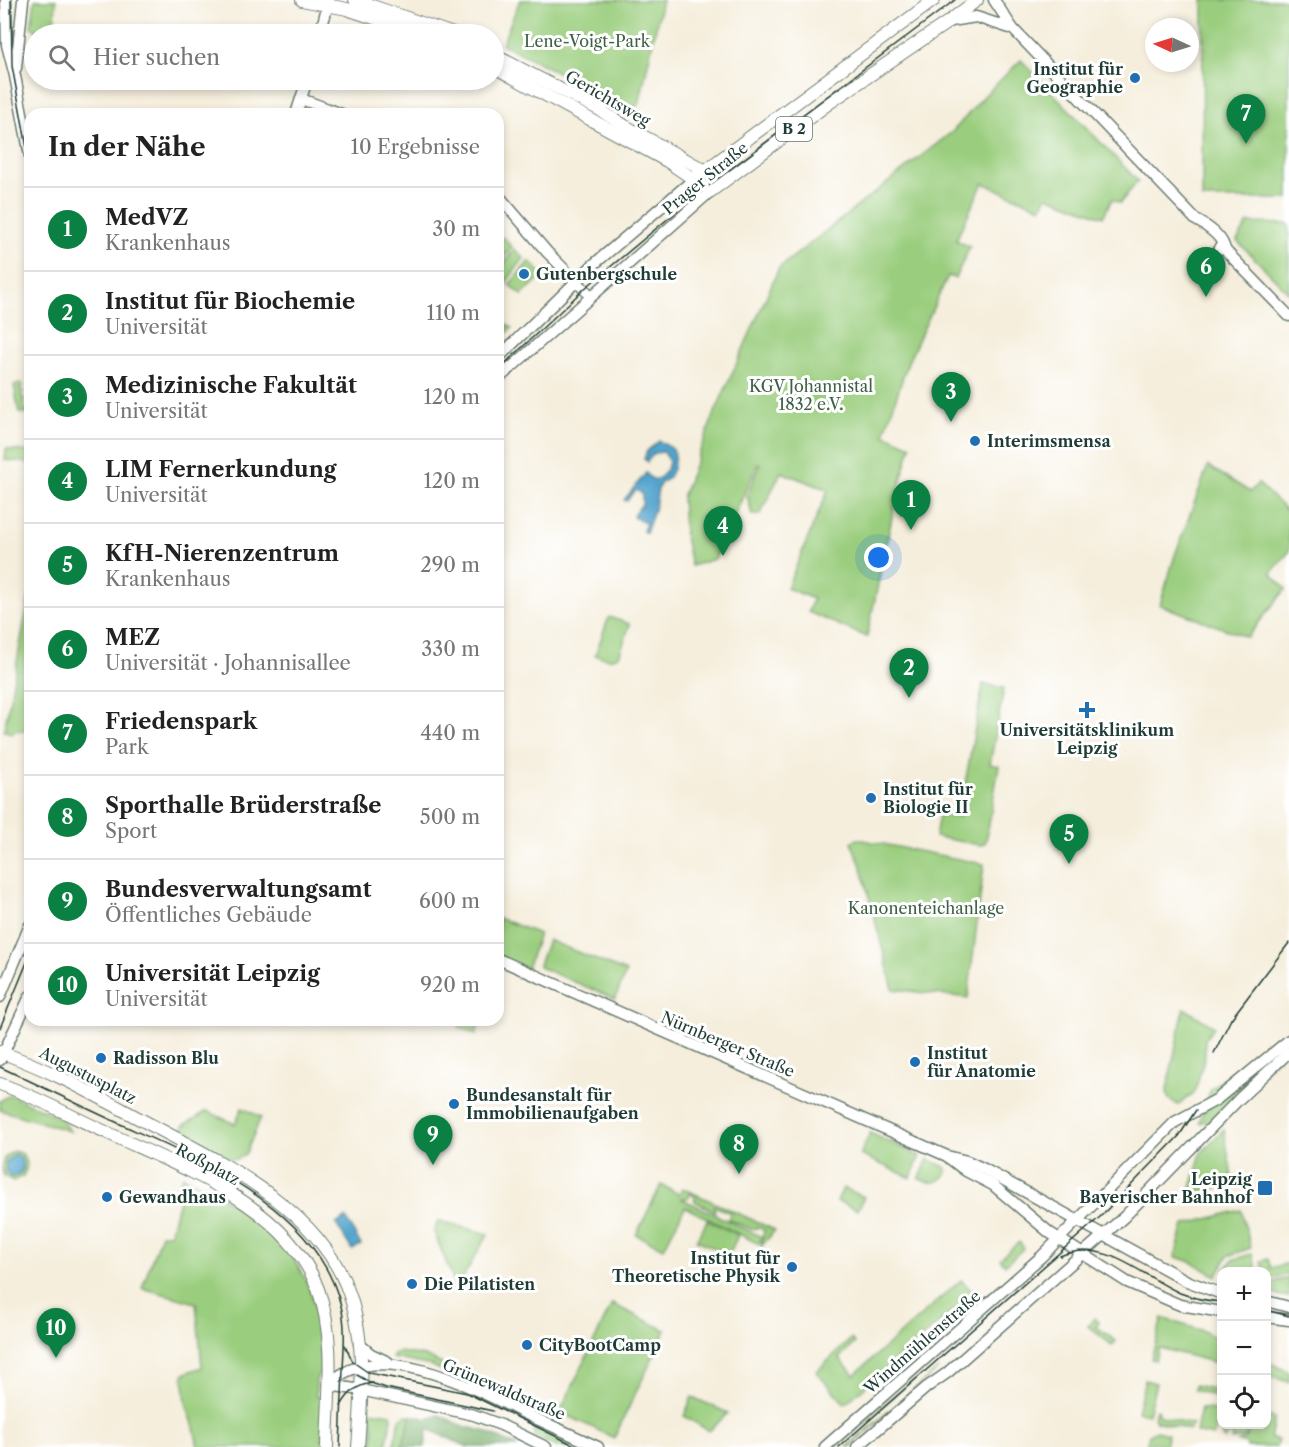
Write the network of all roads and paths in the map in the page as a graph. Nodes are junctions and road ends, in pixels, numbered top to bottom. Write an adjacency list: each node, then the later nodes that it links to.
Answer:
1 (6, 0): 16 (main road)
2 (23, 0): 16 (main road)
3 (302, 0): 8 (main road)
4 (355, 0): 12 (main road)
5 (934, 0): 22 (main road, Prager Straße / B 2)
6 (976, 0): 9 (main road, B 2)
7 (994, 0): 13 (main road)
8 (328, 2): 10 (main road); 11 (main road)
9 (948, 22): 13 (main road); 24 (main road, Prager Straße / B 2)
10 (322, 24)
11 (393, 24)
12 (424, 24)
13 (1013, 29): 28 (main road)
14 (504, 60): 22 (main road, Gerichtsweg)
15 (504, 72): 23 (main road, Gerichtsweg)
16 (15, 76): 21 (main road)
17 (304, 90): 18 (main road)
18 (301, 99): 19 (main road); 20 (main road)
19 (298, 108)
20 (318, 108)
21 (24, 124)
22 (706, 171): 23 (main road, Prager Straße / B 2); 24 (main road, Gerichtsweg)
23 (694, 179): 24 (main road, Gerichtsweg); 26 (main road, Prager Straße)
24 (715, 187): 27 (main road, Prager Straße)
25 (504, 202): 26 (main road)
26 (576, 281): 27 (main road); 29 (main road, Prager Straße)
27 (591, 296): 30 (main road, Prager Straße)
28 (1289, 316)
29 (504, 352)
30 (504, 374)
31 (24, 939): 33 (main road)
32 (504, 962): 40 (main road, Nürnberger Straße)
33 (0, 997)
34 (24, 1008): 37 (main road)
35 (1289, 1040): 41 (main road, Windmühlenstraße)
36 (1289, 1052): 42 (main road)
37 (1, 1055): 39 (main road, Augustusplatz)
38 (0, 1084): 54 (main road, Roßplatz)
39 (160, 1130): 51 (main road, Roßplatz)
40 (947, 1156): 41 (main road, Nürnberger Straße); 43 (main road, Nürnberger Straße)
41 (1078, 1221): 42 (main road, Nürnberger Straße); 43 (main road, Windmühlenstraße)
42 (1104, 1235): 44 (main road); 45 (main road, Nürnberger Straße)
43 (1059, 1239): 44 (main road, Nürnberger Straße); 60 (main road, Windmühlenstraße)
44 (1082, 1254): 48 (main road, Nürnberger Straße); 61 (main road)
45 (1217, 1293)
46 (1271, 1302): 47 (main road)
47 (1289, 1307)
48 (1217, 1311)
49 (1271, 1318): 50 (main road)
50 (1289, 1320)
51 (359, 1344): 52 (main road); 53 (main road, Roßplatz)
52 (396, 1366): 53 (main road, Grünewaldstraße); 59 (main road, Grünewaldstraße)
53 (361, 1367): 54 (main road); 55 (main road, Roßplatz)
54 (328, 1385): 55 (main road); 56 (main road, Roßplatz)
55 (361, 1390): 57 (main road, Roßplatz); 58 (main road)
56 (327, 1447)
57 (358, 1447)
58 (546, 1447)
59 (598, 1447)
60 (825, 1447)
61 (857, 1447)

